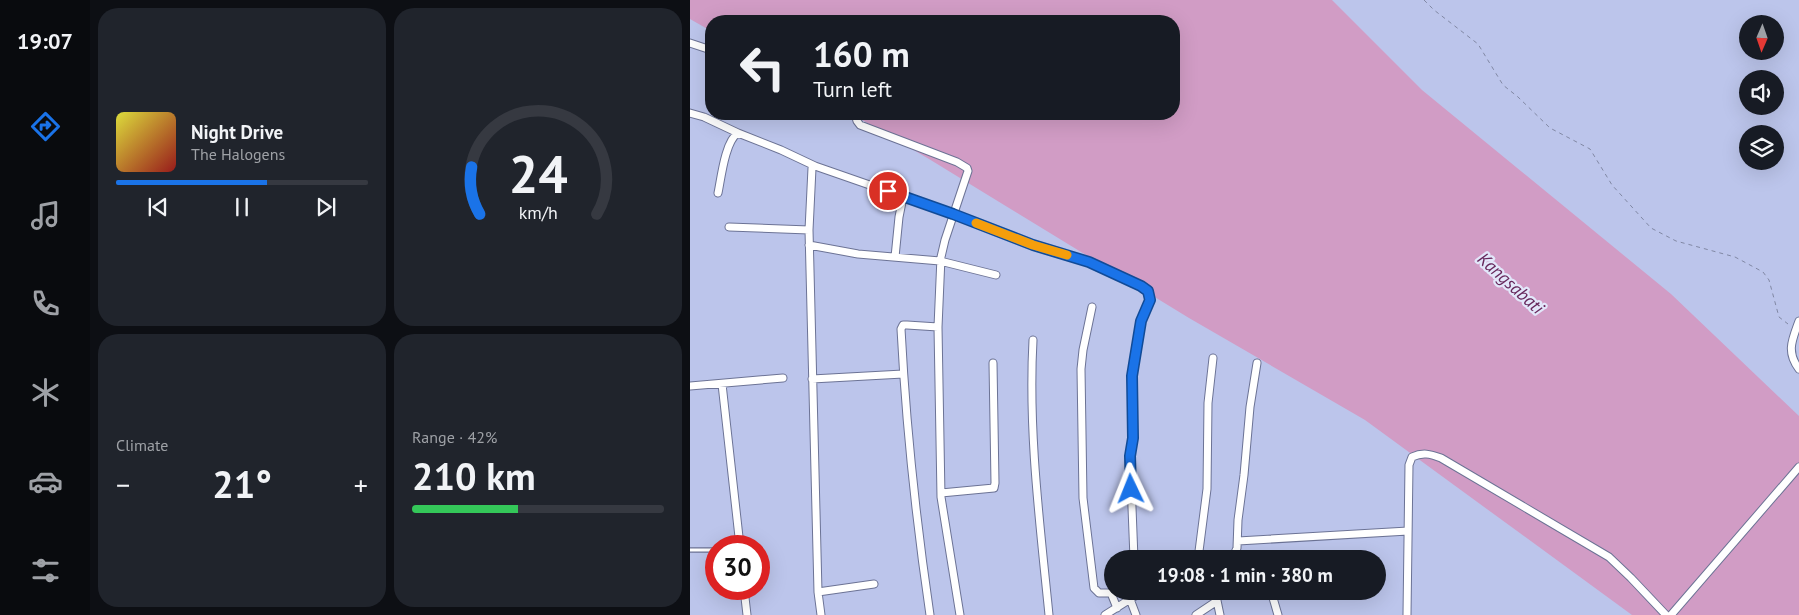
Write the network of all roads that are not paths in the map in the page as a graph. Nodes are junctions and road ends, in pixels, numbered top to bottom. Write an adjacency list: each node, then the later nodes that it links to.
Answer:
1 (690, 43): 2 (street)
2 (705, 48)
3 (690, 113): 4 (street)
4 (705, 117)
5 (710, 120): 7 (street)
6 (857, 120): 11 (street)
7 (738, 133): 8 (street); 9 (street)
8 (814, 166): 10 (street); 13 (street)
9 (718, 194)
10 (903, 197): 11 (street); 15 (street)
11 (953, 214): 16 (street); 38 (street)
12 (728, 227): 13 (street)
13 (809, 230): 14 (street)
14 (809, 245): 15 (street); 28 (street)
15 (895, 257): 16 (street)
16 (940, 261): 17 (street); 20 (street)
17 (996, 275)
18 (1092, 307): 48 (street)
19 (1798, 325): 25 (street)
20 (938, 327): 26 (street); 32 (street)
21 (1033, 340): 53 (street)
22 (1213, 358): 39 (street)
23 (1257, 363): 35 (street)
24 (993, 364): 32 (street)
25 (1799, 369)
26 (903, 374): 28 (street); 51 (street)
27 (783, 378): 29 (street)
28 (812, 379): 42 (street)
29 (722, 384): 30 (street); 34 (street)
30 (690, 386)
31 (1799, 467): 61 (street)
32 (941, 493): 52 (street)
33 (1408, 530): 35 (street); 59 (street); 60 (street)
34 (739, 535)
35 (1238, 541): 40 (street)
36 (690, 550): 37 (lane)
37 (705, 550)
38 (1134, 550)
39 (1199, 550)
40 (1236, 550)
41 (874, 584): 42 (street)
42 (818, 592): 50 (street)
43 (745, 600): 49 (street)
44 (1128, 600): 48 (street)
45 (1134, 600): 55 (street)
46 (1273, 600): 58 (street)
47 (1216, 601): 56 (street); 57 (street)
48 (1117, 608): 54 (street)
49 (747, 615)
50 (821, 615)
51 (930, 615)
52 (960, 615)
53 (1049, 615)
54 (1105, 615)
55 (1136, 615)
56 (1196, 615)
57 (1220, 615)
58 (1278, 615)
59 (1407, 615)
60 (1666, 615)
61 (1671, 615)

